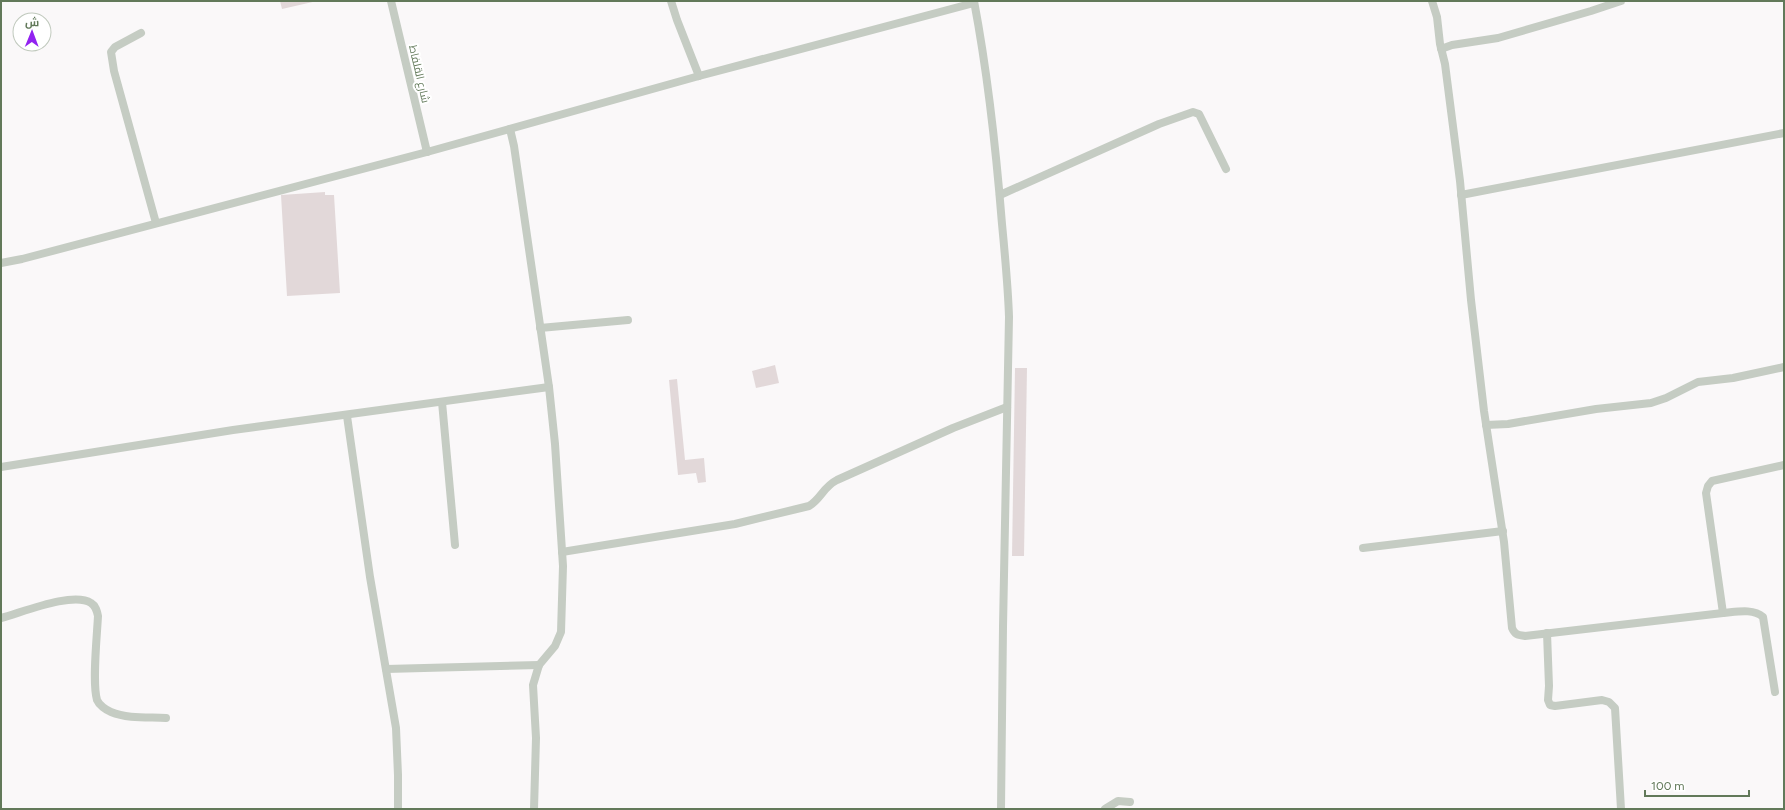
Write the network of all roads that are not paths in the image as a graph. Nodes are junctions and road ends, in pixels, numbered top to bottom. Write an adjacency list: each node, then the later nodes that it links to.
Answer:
1 (391, 1): 11 (street, شارع القلفاط)
2 (671, 1): 8 (street)
3 (1432, 1): 7 (street)
4 (1621, 1): 7 (street)
5 (974, 2): 8 (street); 13 (street)
6 (142, 33): 15 (street)
7 (1441, 49): 14 (street)
8 (699, 76): 9 (street)
9 (510, 129): 11 (street); 18 (street)
10 (1784, 133): 14 (street)
11 (427, 152): 15 (street)
12 (1226, 169): 13 (street)
13 (1000, 195): 22 (street)
14 (1461, 195): 24 (street)
15 (156, 223): 16 (street)
16 (1, 262)
17 (628, 320): 18 (street)
18 (540, 328): 20 (street)
19 (1784, 367): 24 (street)
20 (549, 388): 21 (street); 30 (street)
21 (442, 402): 23 (street); 28 (street)
22 (1007, 407): 30 (street); 41 (street)
23 (347, 416): 26 (street); 35 (street)
24 (1486, 425): 27 (street)
25 (1784, 465): 31 (street)
26 (1, 467)
27 (1503, 531): 29 (street); 33 (street)
28 (455, 545)
29 (1363, 548)
30 (562, 552): 34 (street)
31 (1723, 613): 33 (street); 36 (street)
32 (1, 618): 37 (street)
33 (1547, 633): 43 (street)
34 (539, 665): 35 (street); 40 (street)
35 (386, 669): 39 (street)
36 (1775, 692)
37 (166, 718)
38 (1130, 802): 42 (street)
39 (398, 809)
40 (534, 809)
41 (1001, 809)
42 (1105, 809)
43 (1621, 809)

